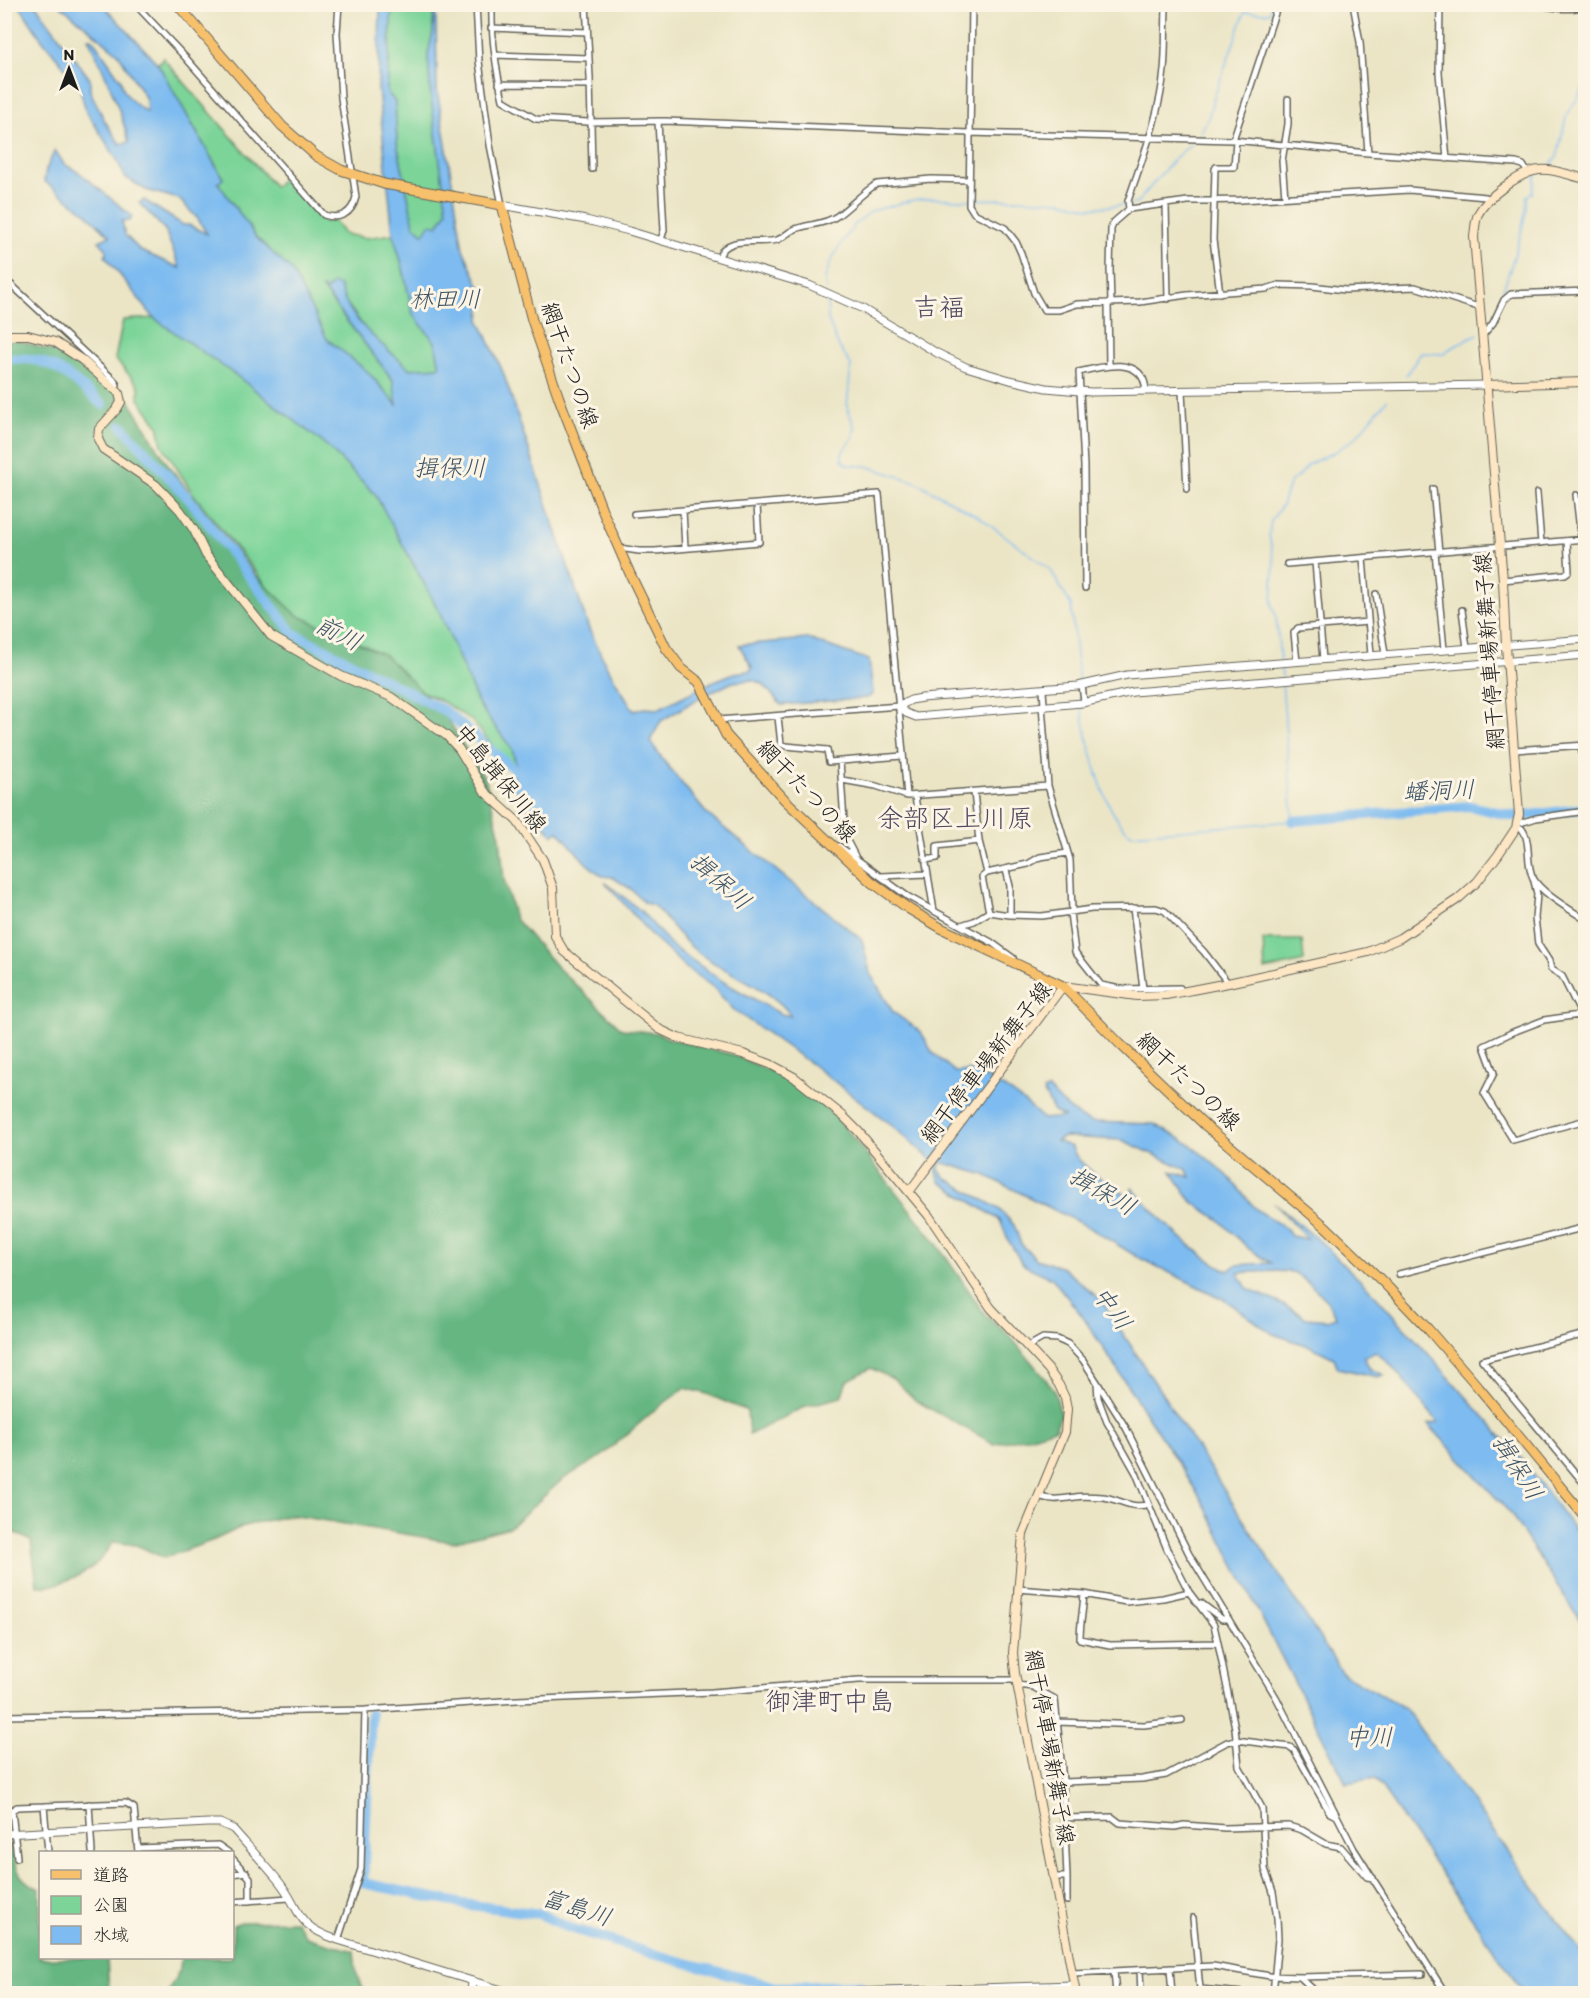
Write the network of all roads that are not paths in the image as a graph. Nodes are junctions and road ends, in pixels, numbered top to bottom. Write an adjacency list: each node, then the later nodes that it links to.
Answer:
1 (135, 4): 32 (street)
2 (177, 4): 32 (main road)
3 (339, 4): 32 (street)
4 (476, 4): 38 (street)
5 (492, 4): 15 (street)
6 (586, 4): 16 (street)
7 (972, 4): 24 (street)
8 (1164, 4): 25 (street)
9 (1278, 4): 26 (street)
10 (1353, 4): 28 (street)
11 (1440, 4): 29 (street)
12 (1534, 4): 14 (street)
13 (1586, 5): 14 (street)
14 (1566, 6)
15 (491, 28): 16 (street); 17 (street)
16 (587, 32): 18 (street)
17 (495, 55): 18 (street); 19 (street)
18 (589, 58): 20 (street)
19 (500, 84): 20 (street); 23 (street)
20 (589, 85): 23 (street)
21 (1288, 99): 27 (street)
22 (658, 121): 23 (street); 24 (street); 41 (street)
23 (591, 122): 30 (street)
24 (969, 134): 25 (street); 34 (street)
25 (1149, 139): 26 (street); 40 (street)
26 (1234, 140): 27 (street); 36 (street)
27 (1285, 144): 28 (street); 35 (street)
28 (1368, 153): 29 (street)
29 (1447, 159): 31 (street)
30 (592, 170)
31 (1528, 172): 33 (main road); 37 (main road, 網干停車場新舞子線)
32 (356, 176): 38 (main road)
33 (1586, 179)
34 (969, 180): 42 (street); 47 (street)
35 (1285, 197): 36 (street); 37 (street)
36 (1214, 199): 39 (street); 45 (street)
37 (1489, 199): 48 (main road, 網干停車場新舞子線)
38 (499, 204): 41 (street); 69 (main road, 網干たつの線)
39 (1166, 204): 40 (street); 46 (street)
40 (1129, 209): 47 (street)
41 (661, 240): 42 (street)
42 (719, 257): 55 (street)
43 (4, 278): 54 (street)
44 (1586, 291): 50 (street)
45 (1220, 293): 46 (street); 48 (street)
46 (1168, 299): 47 (street)
47 (1110, 303): 51 (street)
48 (1480, 305): 50 (main road, 網干停車場新舞子線)
49 (4, 335): 54 (main road)
50 (1483, 335): 53 (main road, 網干停車場新舞子線)
51 (1109, 365): 55 (street); 56 (street)
52 (1586, 382): 53 (main road)
53 (1488, 385): 57 (street); 68 (main road, 網干停車場新舞子線)
54 (115, 388): 135 (main road, 中島揖保川線)
55 (1081, 391): 56 (street); 76 (street)
56 (1146, 391): 57 (street)
57 (1182, 391): 58 (street)
58 (1187, 489)
59 (1433, 489): 71 (street)
60 (1537, 493): 67 (street)
61 (1576, 495): 65 (street)
62 (757, 504): 63 (street); 70 (street); 95 (street)
63 (683, 510): 64 (street); 70 (street)
64 (634, 514)
65 (1583, 539): 66 (street)
66 (1567, 541): 67 (street); 75 (street)
67 (1541, 543): 68 (street)
68 (1501, 546): 71 (street); 75 (main road, 網干停車場新舞子線)
69 (619, 548): 70 (street); 97 (main road, 網干たつの線)
70 (685, 548)
71 (1437, 552): 72 (street); 84 (street)
72 (1363, 558): 73 (street); 79 (street)
73 (1315, 562): 74 (street); 80 (street)
74 (1287, 564)
75 (1503, 580): 82 (main road, 網干停車場新舞子線)
76 (1085, 588)
77 (1376, 594): 85 (street)
78 (1462, 610): 83 (street)
79 (1368, 622): 80 (street); 86 (street)
80 (1320, 626): 88 (street); 89 (street)
81 (1586, 639): 82 (street)
82 (1506, 646): 83 (street); 90 (main road, 網干停車場新舞子線)
83 (1467, 648): 84 (street)
84 (1444, 650): 85 (street)
85 (1385, 654): 86 (street)
86 (1371, 655): 88 (street)
87 (1586, 655): 90 (street)
88 (1323, 660): 89 (street)
89 (1297, 662): 91 (street)
90 (1508, 662): 93 (street); 99 (main road, 網干停車場新舞子線)
91 (1082, 685): 92 (street); 93 (street)
92 (1043, 690): 94 (street); 95 (street)
93 (1084, 702): 94 (street)
94 (1043, 705): 95 (street); 103 (street)
95 (898, 706): 96 (street); 100 (street)
96 (778, 717): 97 (street); 101 (street)
97 (718, 720): 110 (main road, 網干たつの線)
98 (1583, 745): 99 (street); 104 (street)
99 (1514, 750): 109 (main road, 網干停車場新舞子線)
100 (902, 756): 101 (street); 106 (street)
101 (840, 761): 102 (street)
102 (842, 780): 106 (street); 113 (street)
103 (1048, 786): 105 (street); 112 (street)
104 (1586, 787)
105 (975, 792): 107 (street); 111 (street)
106 (906, 796): 107 (street)
107 (915, 797): 114 (street)
108 (1586, 811): 109 (street)
109 (1518, 819): 119 (street); 128 (main road, 網干停車場新舞子線)
110 (826, 841): 113 (street); 127 (main road, 網干たつの線)
111 (979, 841): 114 (street); 117 (street)
112 (1068, 853): 115 (street); 123 (street)
113 (856, 858): 118 (street)
114 (924, 860): 116 (street)
115 (1006, 870): 117 (street); 124 (street)
116 (927, 873): 118 (street); 121 (street)
117 (987, 873): 122 (street)
118 (881, 876): 121 (street)
119 (1533, 877): 125 (street); 132 (street)
120 (1132, 908): 123 (street); 128 (street); 130 (street)
121 (934, 911): 126 (street)
122 (989, 912): 124 (street); 126 (street)
123 (1071, 912): 124 (street); 130 (street)
124 (1010, 915)
125 (1586, 920)
126 (961, 925): 127 (street)
127 (1020, 964): 129 (main road, 網干たつの線)
128 (1228, 983): 131 (main road, 網干停車場新舞子線)
129 (1061, 989): 131 (main road, 網干停車場新舞子線); 135 (main road, 網干停車場新舞子線); 144 (main road, 網干たつの線)
130 (1143, 989): 131 (street)
131 (1182, 992)
132 (1583, 1015): 133 (street); 134 (street)
133 (1586, 1024)
134 (1586, 1120)
135 (912, 1189): 139 (main road, 網干停車場新舞子線)
136 (1586, 1227): 137 (street)
137 (1399, 1274)
138 (1586, 1334): 141 (street)
139 (1027, 1347): 140 (street); 142 (main road, 網干停車場新舞子線)
140 (1097, 1382): 143 (street); 149 (street)
141 (1586, 1486)
142 (1038, 1496): 143 (street); 145 (main road, 網干停車場新舞子線)
143 (1149, 1504): 146 (street)
144 (1586, 1518)
145 (1017, 1589): 147 (street); 151 (main road, 網干停車場新舞子線)
146 (1189, 1592): 147 (street); 148 (street)
147 (1084, 1594): 150 (street)
148 (1197, 1602): 149 (street); 150 (street)
149 (1227, 1619): 161 (street)
150 (1218, 1643): 156 (street)
151 (1017, 1682): 152 (street); 155 (street); 158 (main road, 網干停車場新舞子線)
152 (365, 1710): 153 (street); 185 (street)
153 (4, 1716)
154 (1182, 1720): 155 (street)
155 (1057, 1722): 157 (street)
156 (1236, 1740): 157 (street); 161 (street); 164 (street)
157 (1063, 1781): 158 (street); 162 (street)
158 (1037, 1782): 177 (main road, 網干停車場新舞子線)
159 (89, 1804): 160 (street); 163 (street); 165 (street)
160 (44, 1806): 166 (street); 168 (street)
161 (1336, 1816): 179 (street)
162 (1064, 1818): 164 (street); 178 (street)
163 (136, 1827): 165 (street); 169 (street); 180 (street)
164 (1263, 1827): 179 (street); 192 (street)
165 (90, 1830): 166 (street); 171 (street)
166 (46, 1832): 168 (street); 170 (street)
167 (4, 1834): 168 (street)
168 (15, 1834): 173 (street)
169 (138, 1850): 172 (street)
170 (48, 1851)
171 (92, 1851)
172 (227, 1851)
173 (17, 1858)
174 (234, 1860): 175 (street)
175 (246, 1872): 176 (street); 181 (street)
176 (234, 1874)
177 (1054, 1877): 178 (street); 190 (main road, 網干停車場新舞子線)
178 (1067, 1877): 182 (street)
179 (1373, 1878): 206 (street)
180 (289, 1898): 181 (street); 185 (street)
181 (250, 1901): 183 (street)
182 (1067, 1901)
183 (234, 1902)
184 (1193, 1918): 186 (street)
185 (338, 1940): 194 (street)
186 (1199, 1966): 187 (street); 192 (street); 203 (street)
187 (1170, 1968): 188 (street); 202 (street)
188 (1140, 1970): 189 (street); 201 (street)
189 (1114, 1971): 190 (street); 200 (street)
190 (1073, 1973): 195 (main road, 網干停車場新舞子線)
191 (1422, 1974): 193 (street)
192 (1274, 1976): 193 (street); 204 (street)
193 (1300, 1977): 205 (street)
194 (472, 1981): 197 (street); 198 (street)
195 (1075, 1990): 196 (street)
196 (1002, 1991): 199 (street)
197 (471, 1994)
198 (515, 1994)
199 (790, 1994)
200 (1116, 1994)
201 (1141, 1994)
202 (1172, 1994)
203 (1253, 1994)
204 (1273, 1994)
205 (1318, 1994)
206 (1446, 1994)

